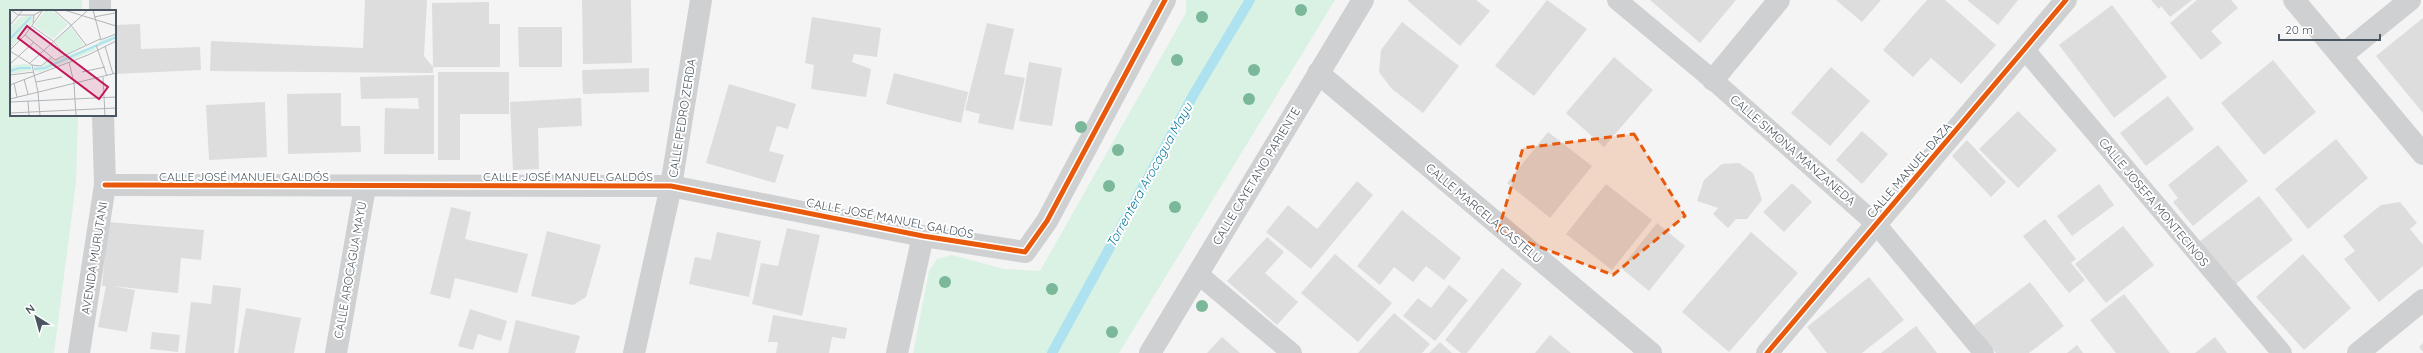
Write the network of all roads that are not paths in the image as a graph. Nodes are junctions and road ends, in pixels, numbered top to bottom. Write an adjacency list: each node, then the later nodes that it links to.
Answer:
1 (701, 0): 16 (street, CALLE PEDRO ZERDA)
2 (1363, 0): 11 (street, CALLE CAYETANO PARIENTE)
3 (1617, 0): 12 (lane, CALLE SIMONA MANZANEDA)
4 (1779, 0): 12 (street)
5 (2066, 0): 9 (street, CALLE MANUEL DAZA)
6 (2294, 0): 10 (street)
7 (2410, 0): 10 (street)
8 (1159, 1): 19 (street, CALLE JOSÉ MANUEL GALDÓS)
9 (2025, 50): 18 (street, CALLE MANUEL DAZA); 31 (lane, CALLE JOSEFA MONTECINOS)
10 (2341, 56): 14 (street)
11 (1318, 73): 20 (street, CALLE CAYETANO PARIENTE); 28 (street, CALLE MARCELA CASTELU)
12 (1713, 80): 18 (lane, CALLE SIMONA MANZANEDA)
13 (103, 116): 15 (street, AVENIDA MURUTANI)
14 (2423, 154)
15 (105, 185): 17 (street, CALLE JOSÉ MANUEL GALDÓS); 22 (street, AVENIDA MURUTANI)
16 (671, 186): 17 (street, CALLE JOSÉ MANUEL GALDÓS); 19 (street, CALLE JOSÉ MANUEL GALDÓS); 24 (street, CALLE PEDRO ZERDA)
17 (365, 187): 23 (street, CALLE AROCAGUA MAYU)
18 (1876, 224): 29 (street, CALLE MANUEL DAZA); 30 (lane, CALLE SIMONA MANZANEDA)
19 (923, 236): 25 (street)
20 (1198, 274): 26 (street, CALLE CAYETANO PARIENTE); 27 (lane)
21 (2423, 300): 32 (street)
22 (79, 353)
23 (336, 353)
24 (634, 353)
25 (897, 353)
26 (1150, 353)
27 (1292, 353)
28 (1651, 353)
29 (1767, 353)
30 (1984, 353)
31 (2282, 353)
32 (2358, 353)

